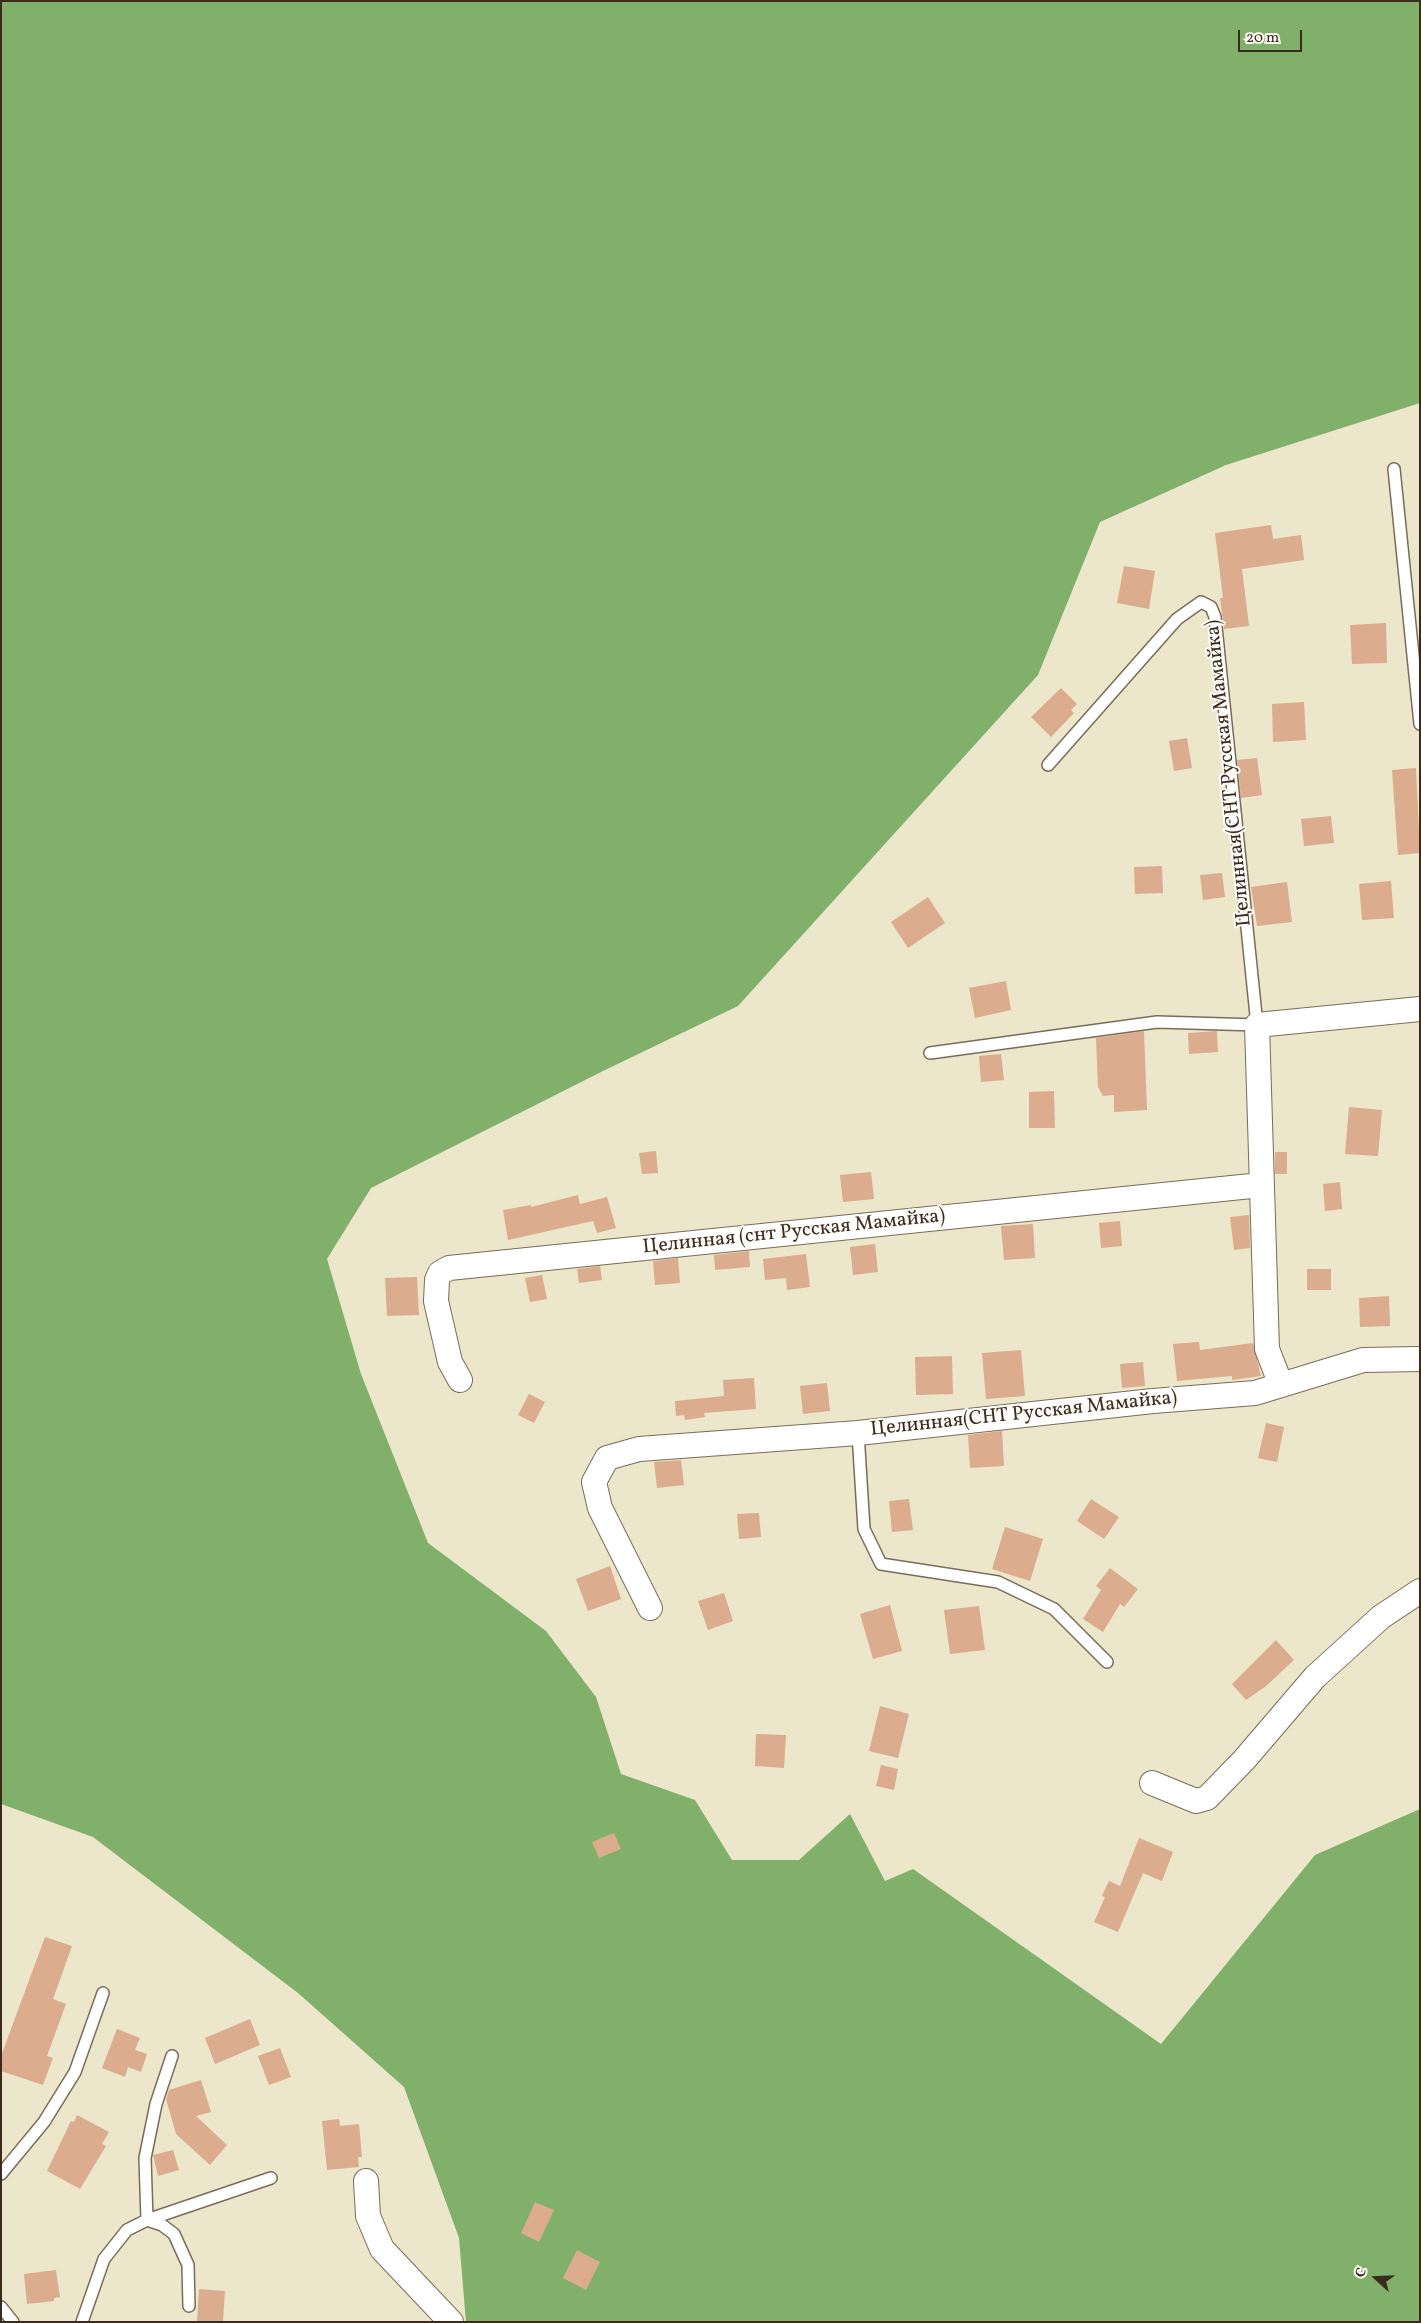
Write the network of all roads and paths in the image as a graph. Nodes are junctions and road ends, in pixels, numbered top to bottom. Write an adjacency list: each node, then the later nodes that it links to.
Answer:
1 (1394, 469): 2 (lane)
2 (1420, 724)
3 (1048, 765): 5 (lane, Целинная(СНТ Русская Мамайка))
4 (1420, 1010): 5 (street)
5 (1257, 1025): 6 (lane); 7 (street, Целинная(СНТ Русская Мамайка))
6 (930, 1053)
7 (1261, 1185): 9 (street, Целинная (снт Русская Мамайка)); 10 (street, Целинная(СНТ Русская Мамайка))
8 (1420, 1360): 10 (street, Целинная(СНТ Русская Мамайка))
9 (460, 1380)
10 (1281, 1385): 11 (street, Целинная(СНТ Русская Мамайка))
11 (858, 1433): 13 (street); 14 (lane, Целинная(СНТ Русская Мамайка))
12 (1420, 1591): 15 (street)
13 (650, 1608)
14 (1107, 1662)
15 (1152, 1784)
16 (102, 1993): 18 (lane)
17 (172, 2056): 21 (lane)
18 (1, 2174)
19 (271, 2178): 21 (lane)
20 (366, 2181): 26 (street)
21 (147, 2220): 22 (lane); 25 (lane)
22 (188, 2306)
23 (1, 2307): 24 (lane)
24 (13, 2322)
25 (82, 2322)
26 (451, 2322)

